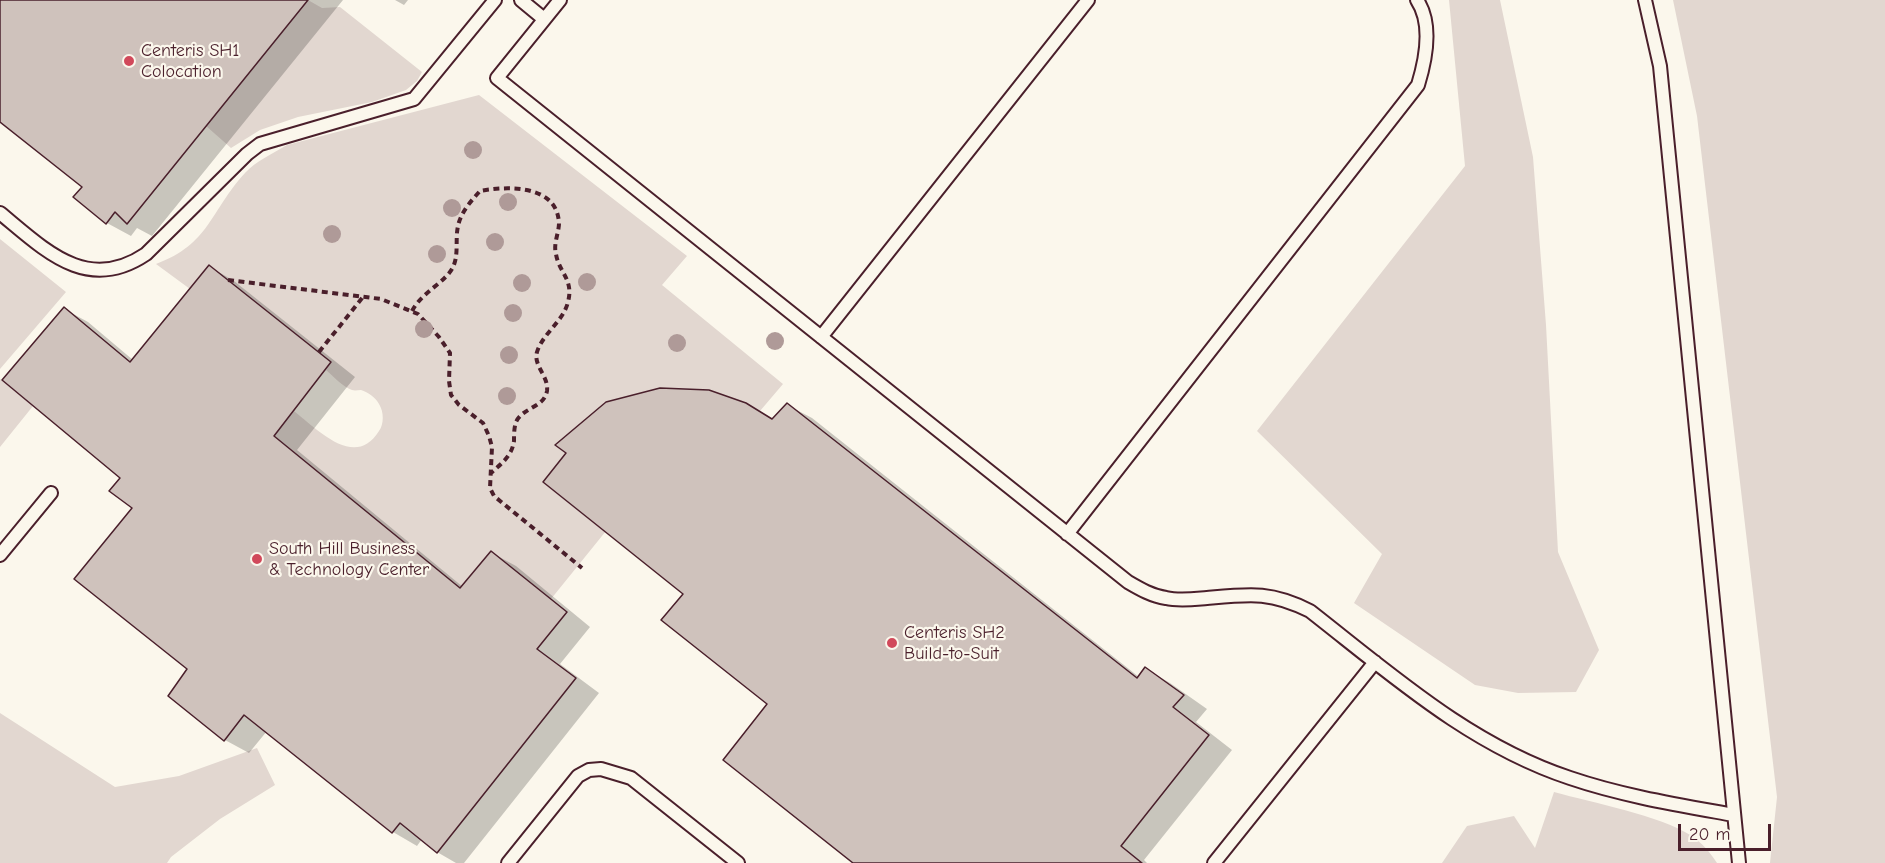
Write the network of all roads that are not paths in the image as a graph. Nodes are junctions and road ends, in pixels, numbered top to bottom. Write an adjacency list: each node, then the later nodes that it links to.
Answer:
1 (495, 0): 8 (lane)
2 (521, 0): 7 (lane)
3 (560, 0): 7 (lane)
4 (1088, 0): 9 (lane)
5 (1417, 0): 11 (lane)
6 (1645, 0): 14 (lane)
7 (544, 19): 9 (lane)
8 (0, 213)
9 (821, 337): 11 (lane)
10 (51, 493): 12 (lane)
11 (1067, 534): 13 (lane)
12 (0, 555)
13 (1375, 662): 14 (lane); 17 (lane)
14 (1734, 815): 18 (lane)
15 (508, 863): 16 (lane)
16 (738, 863)
17 (1214, 863)
18 (1739, 863)

